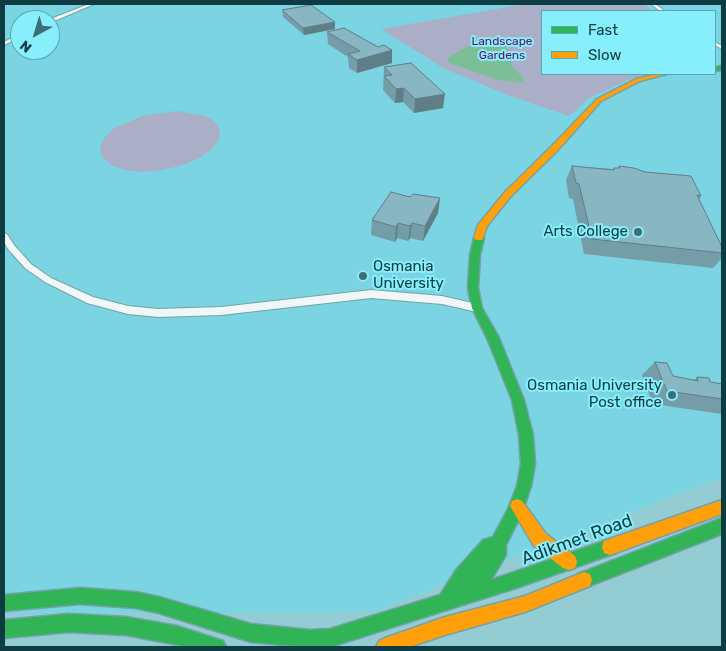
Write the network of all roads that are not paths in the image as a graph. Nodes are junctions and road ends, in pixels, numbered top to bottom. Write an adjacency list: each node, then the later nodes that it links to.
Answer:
1 (92, 4): 2 (street)
2 (60, 17)
3 (660, 75): 5 (main road)
4 (4, 236): 5 (street)
5 (477, 308): 6 (main road)
6 (517, 506): 9 (main road); 11 (main road)
7 (722, 507): 9 (main road, Adikmet Road)
8 (722, 526): 12 (main road)
9 (569, 562): 11 (main road, Adikmet Road)
10 (4, 604): 11 (main road, Adikmet Road)
11 (444, 604): 12 (main road)
12 (445, 626): 15 (main road)
13 (4, 629): 14 (main road)
14 (217, 647)
15 (385, 647)

